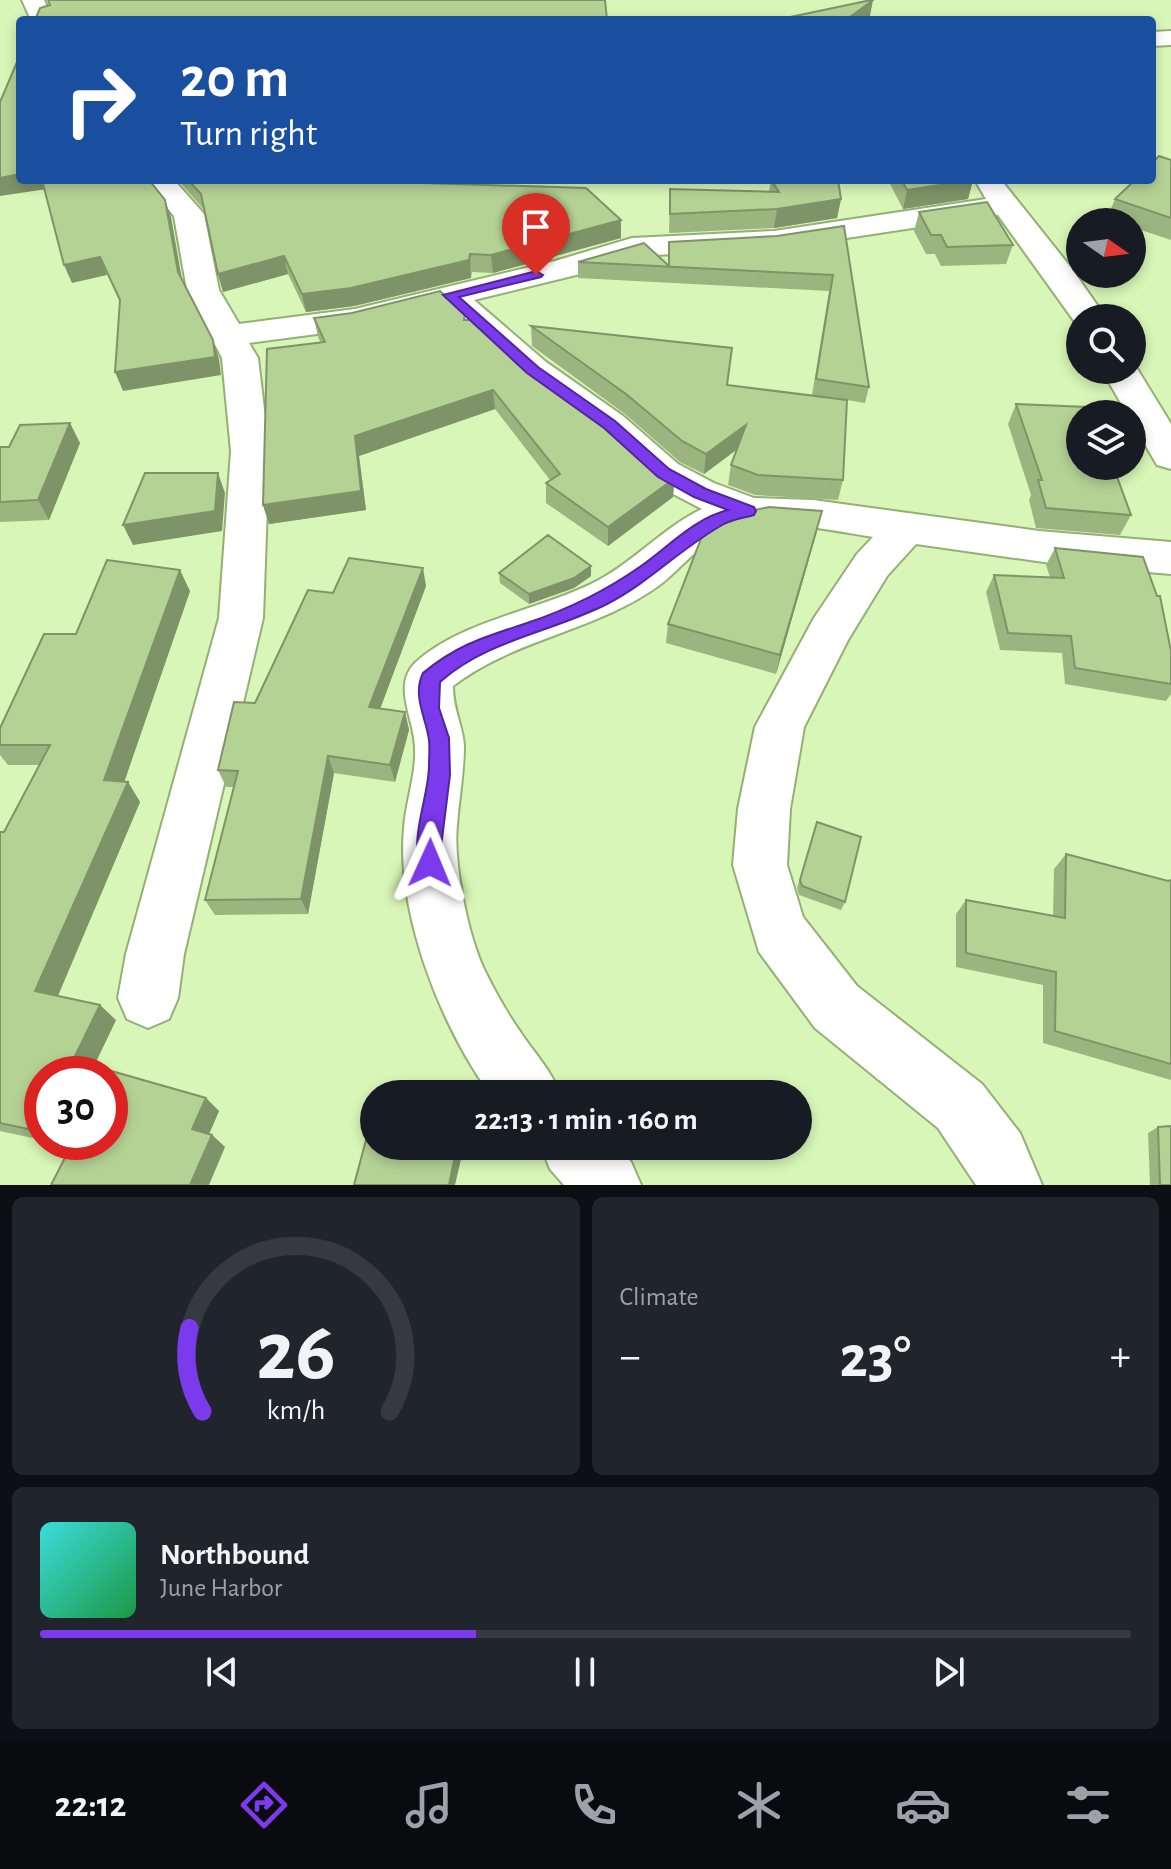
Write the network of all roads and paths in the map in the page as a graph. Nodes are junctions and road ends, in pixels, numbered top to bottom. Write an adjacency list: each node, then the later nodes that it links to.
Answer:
1 (162, 184): 6 (street)
2 (990, 184): 3 (street)
3 (1007, 205): 4 (street); 5 (street)
4 (449, 295): 6 (street); 9 (street)
5 (1079, 304)
6 (228, 336): 12 (street)
7 (1128, 384): 8 (street)
8 (1171, 456)
9 (748, 511): 10 (street); 13 (street)
10 (907, 528): 11 (street); 16 (street)
11 (1171, 558)
12 (148, 998)
13 (518, 1080)
14 (586, 1160): 15 (street)
15 (608, 1185)
16 (1009, 1185)

